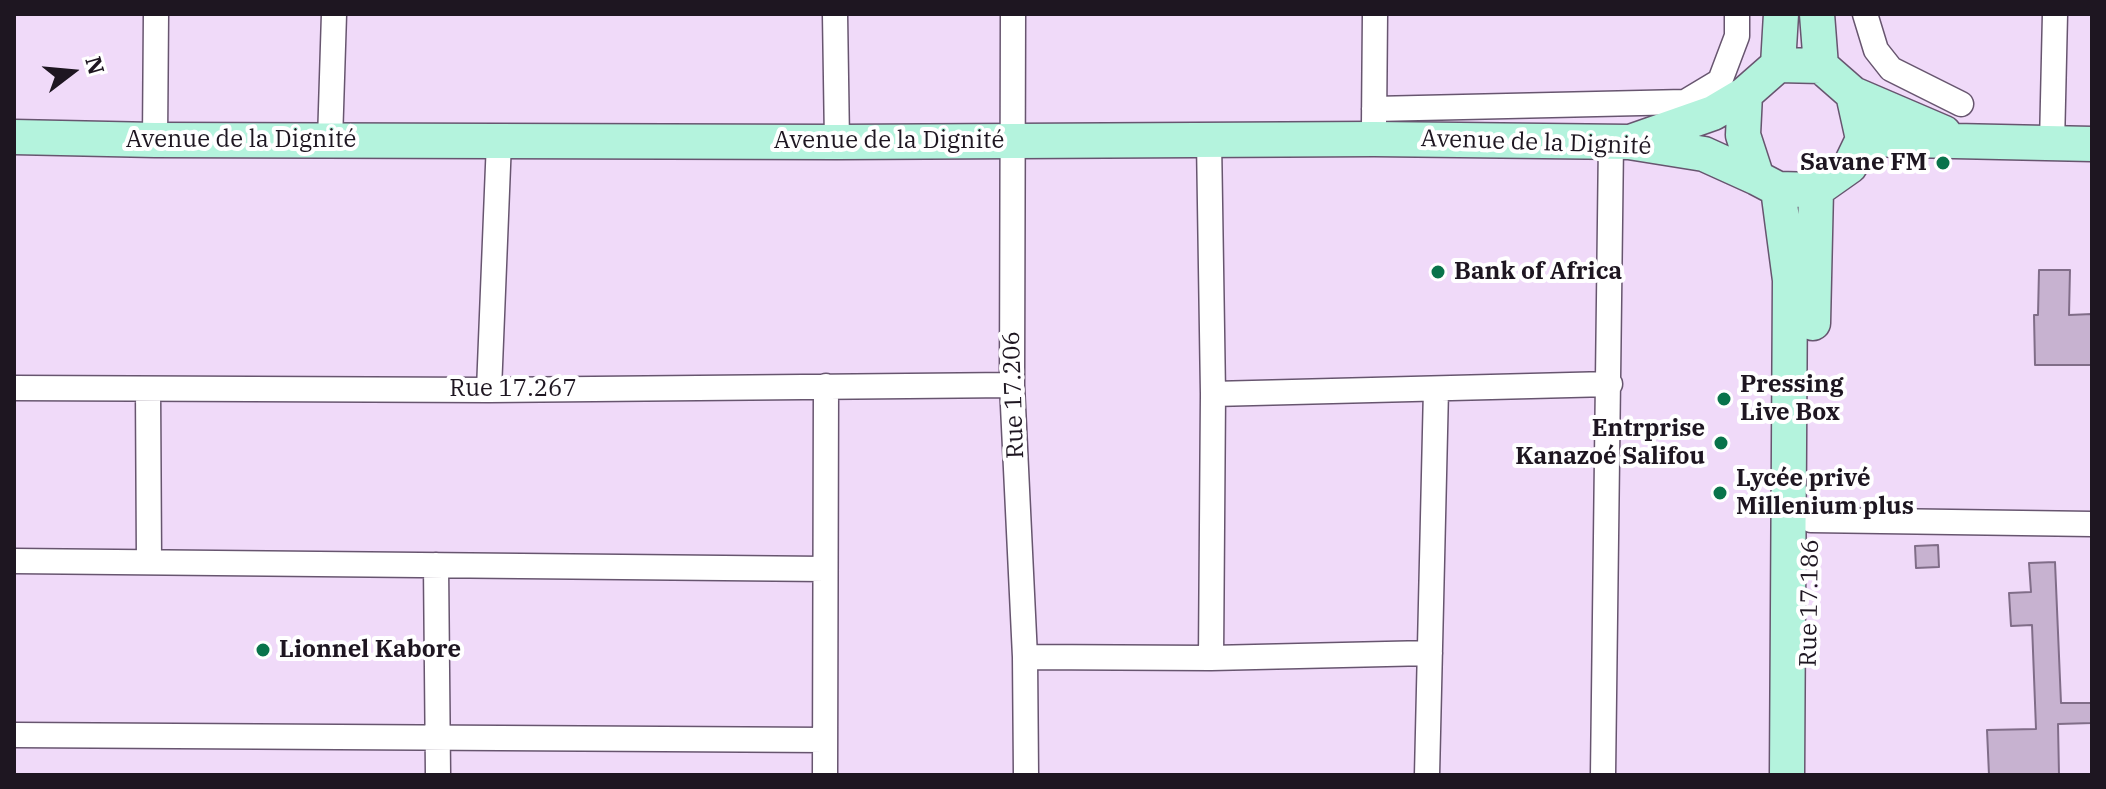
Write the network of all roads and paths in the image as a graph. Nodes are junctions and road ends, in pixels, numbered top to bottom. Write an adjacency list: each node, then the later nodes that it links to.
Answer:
1 (156, 14): 19 (street)
2 (334, 14): 21 (street)
3 (835, 14): 24 (street)
4 (1013, 14): 23 (street, Rue 17.206)
5 (1375, 14): 16 (street)
6 (1737, 14): 16 (street)
7 (1781, 14): 11 (street)
8 (1817, 14): 12 (street)
9 (1865, 14): 15 (street)
10 (2055, 14): 27 (street)
11 (1778, 65): 12 (street); 13 (street)
12 (1821, 66): 14 (street)
13 (1745, 94): 25 (street); 29 (street)
14 (1853, 94): 18 (street); 26 (street)
15 (1961, 104)
16 (1374, 124): 20 (street, Avenue de la Dignité); 25 (street, Avenue de la Dignité)
17 (14, 137): 19 (street, Avenue de la Dignité)
18 (1863, 139): 26 (street); 30 (street)
19 (155, 140): 21 (street, Avenue de la Dignité)
20 (1209, 140): 23 (street, Avenue de la Dignité); 38 (street)
21 (330, 141): 22 (street, Avenue de la Dignité)
22 (499, 141): 24 (street, Avenue de la Dignité); 37 (street)
23 (1012, 141): 24 (street, Avenue de la Dignité); 32 (street, Rue 17.206)
24 (837, 142)
25 (1620, 142): 29 (street, Avenue de la Dignité); 31 (street)
26 (1962, 142): 27 (street)
27 (2052, 144): 28 (street)
28 (2092, 144)
29 (1768, 184): 30 (street); 56 (street)
30 (1816, 190): 39 (street, Rue 17.186)
31 (1610, 384): 36 (street); 55 (street)
32 (1012, 385): 33 (street, Rue 17.267); 46 (street, Rue 17.206)
33 (826, 386): 37 (street, Rue 17.267); 44 (street)
34 (14, 388): 35 (street, Rue 17.267)
35 (148, 389): 37 (street, Rue 17.267); 42 (street)
36 (1436, 389): 38 (street); 45 (street)
37 (489, 390)
38 (1213, 394): 47 (street)
39 (1811, 520): 40 (street); 57 (street, Rue 17.186)
40 (2092, 524)
41 (14, 561): 42 (street)
42 (149, 561): 43 (street)
43 (436, 565): 44 (street); 49 (street)
44 (825, 569): 50 (street)
45 (1430, 653): 47 (street); 54 (street)
46 (1025, 657): 47 (street); 53 (street, Rue 17.206)
47 (1211, 658)
48 (14, 735): 49 (street)
49 (438, 739): 50 (street); 51 (street)
50 (825, 740): 52 (street)
51 (438, 775)
52 (825, 775)
53 (1026, 775)
54 (1427, 775)
55 (1603, 775)
56 (1787, 775)
57 (1808, 775)

